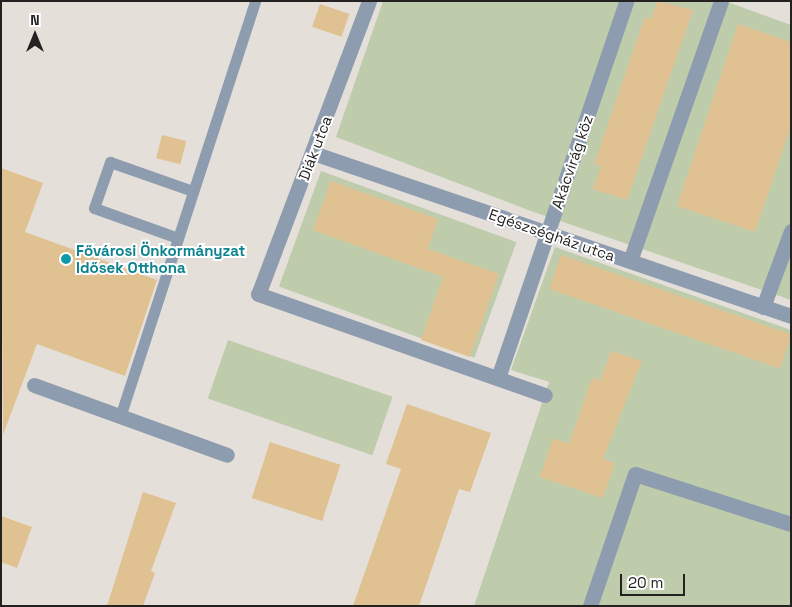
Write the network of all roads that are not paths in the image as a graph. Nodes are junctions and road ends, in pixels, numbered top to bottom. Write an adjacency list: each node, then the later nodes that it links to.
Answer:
1 (255, 1): 6 (lane)
2 (369, 1): 5 (street, Diák utca)
3 (626, 1): 8 (street, Akácvirág köz)
4 (721, 1): 10 (street)
5 (313, 153): 8 (street, Egészségház utca); 13 (street, Diák utca)
6 (193, 191): 9 (lane); 9 (lane)
7 (791, 231): 11 (street)
8 (548, 234): 10 (street, Egészségház utca); 13 (street, Akácvirág köz)
9 (178, 238): 16 (lane)
10 (630, 261): 11 (street, Egészségház utca)
11 (763, 307): 12 (street, Egészségház utca)
12 (791, 316)
13 (498, 378): 15 (street)
14 (34, 385): 16 (street)
15 (545, 395)
16 (120, 417): 17 (street)
17 (226, 455)
18 (791, 524): 19 (street)
19 (590, 606)

